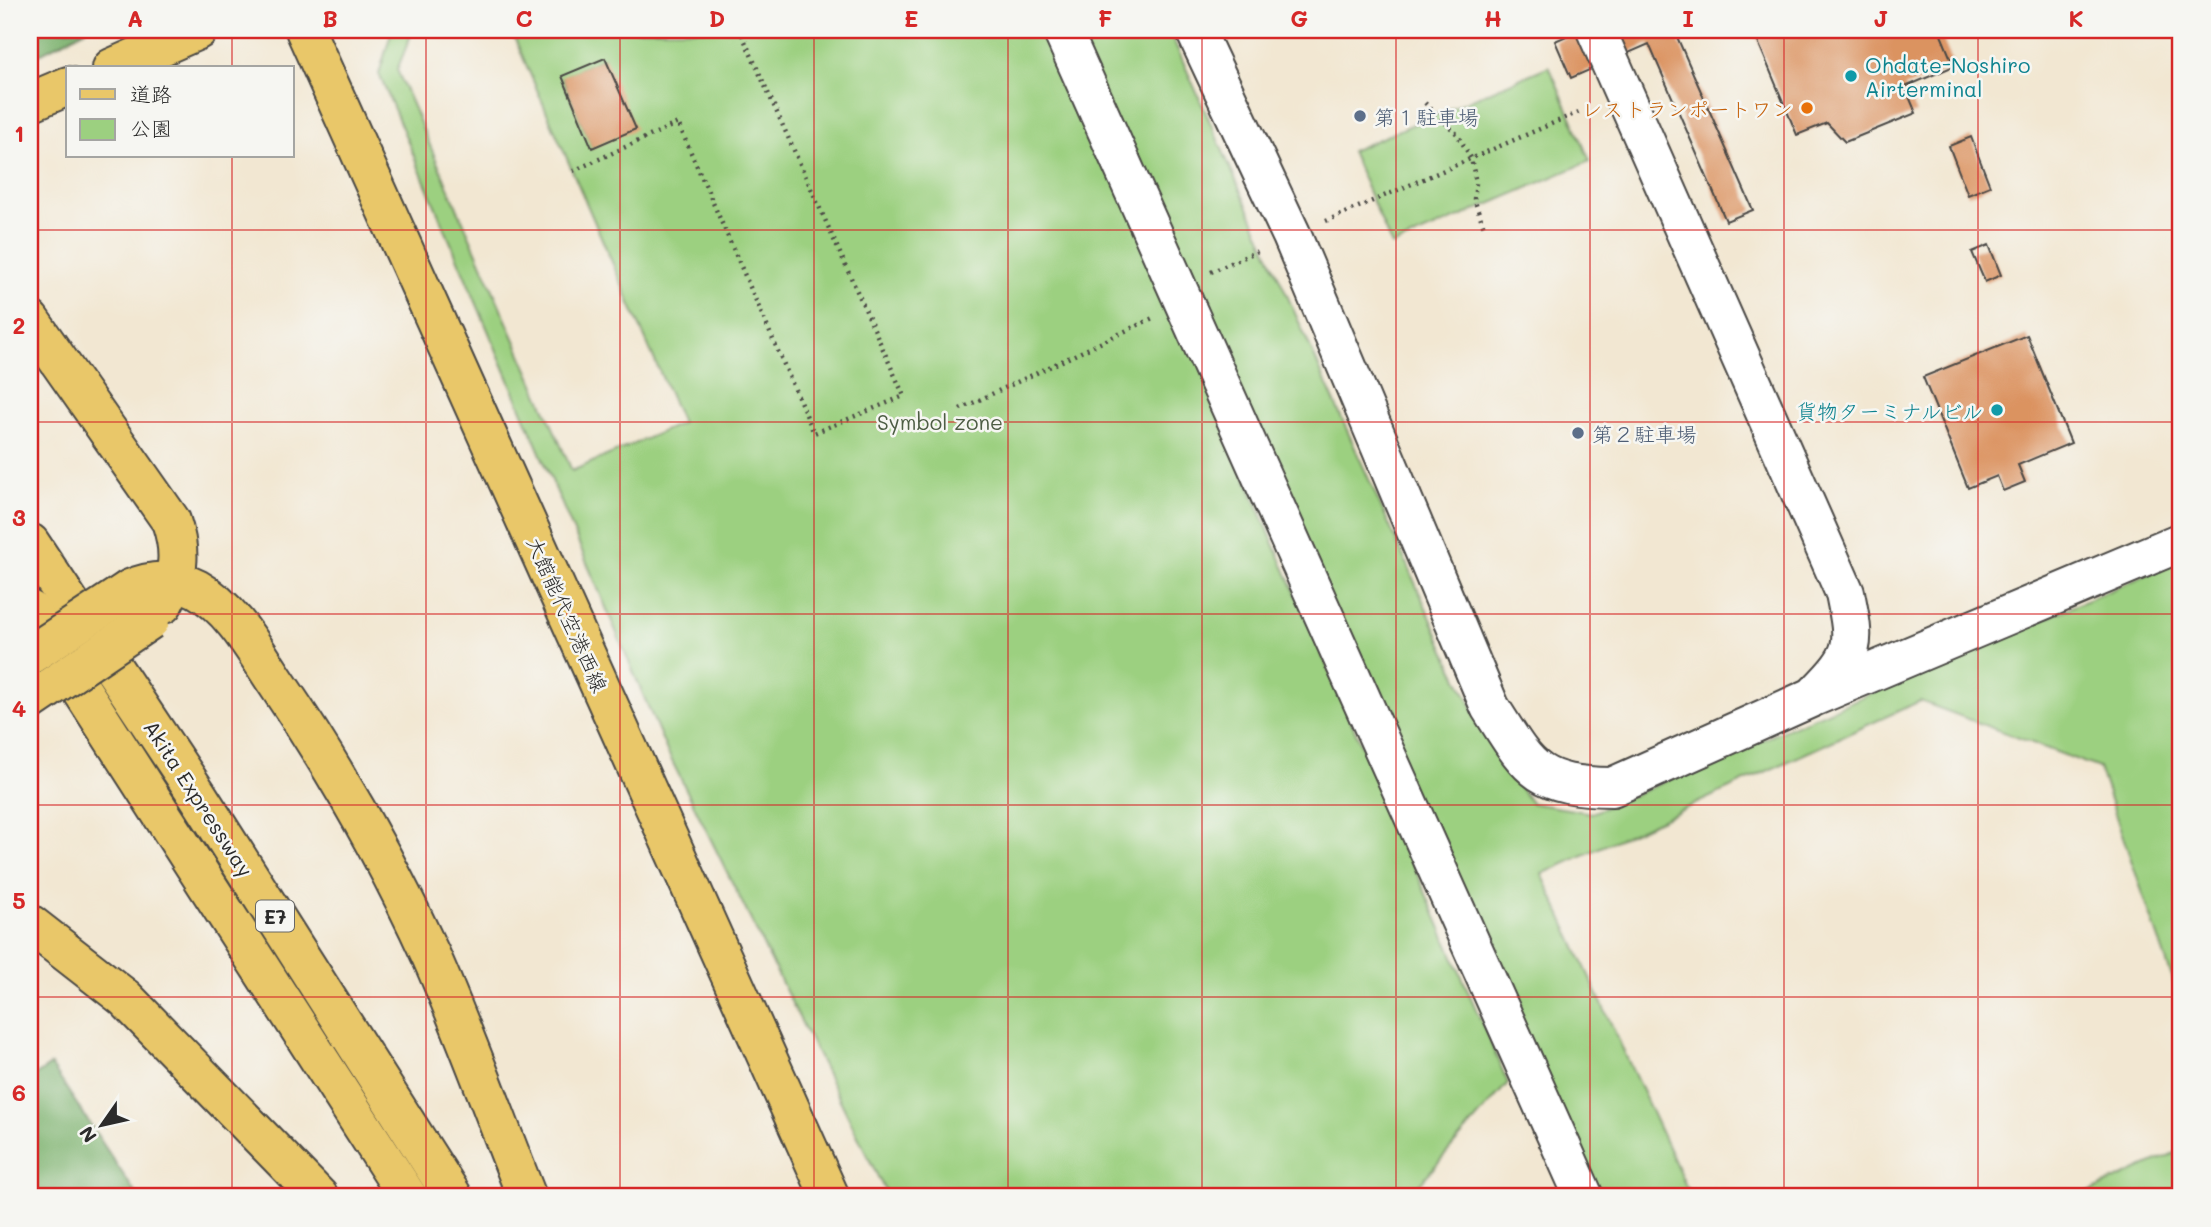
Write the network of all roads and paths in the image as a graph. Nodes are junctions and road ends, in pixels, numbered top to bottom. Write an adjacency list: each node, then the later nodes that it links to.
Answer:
1 (198, 30): 7 (main road)
2 (305, 30): 31 (main road, 大館能代空港西線)
3 (740, 30): 13 (path)
4 (1062, 30): 16 (street)
5 (1195, 30): 15 (street)
6 (1596, 30): 24 (street)
7 (117, 66)
8 (66, 87): 9 (main road)
9 (30, 102)
10 (1425, 103): 12 (path)
11 (1579, 111): 12 (path)
12 (1471, 158): 14 (path); 15 (path)
13 (573, 171)
14 (1485, 230)
15 (1292, 236): 16 (path); 24 (street)
16 (1182, 295): 18 (path); 32 (street)
17 (30, 320): 21 (main road)
18 (960, 409)
19 (2181, 542): 24 (street)
20 (30, 543): 29 (main road, Akita Expressway / E7)
21 (174, 583): 23 (main road, bridge); 25 (main road, bridge); 30 (main road)
22 (30, 610): 28 (main road, Akita Expressway / E7)
23 (30, 655)
24 (1813, 697)
25 (30, 701)
26 (30, 924): 27 (main road)
27 (318, 1197)
28 (408, 1197)
29 (453, 1197)
30 (527, 1197)
31 (830, 1197)
32 (1584, 1197)

